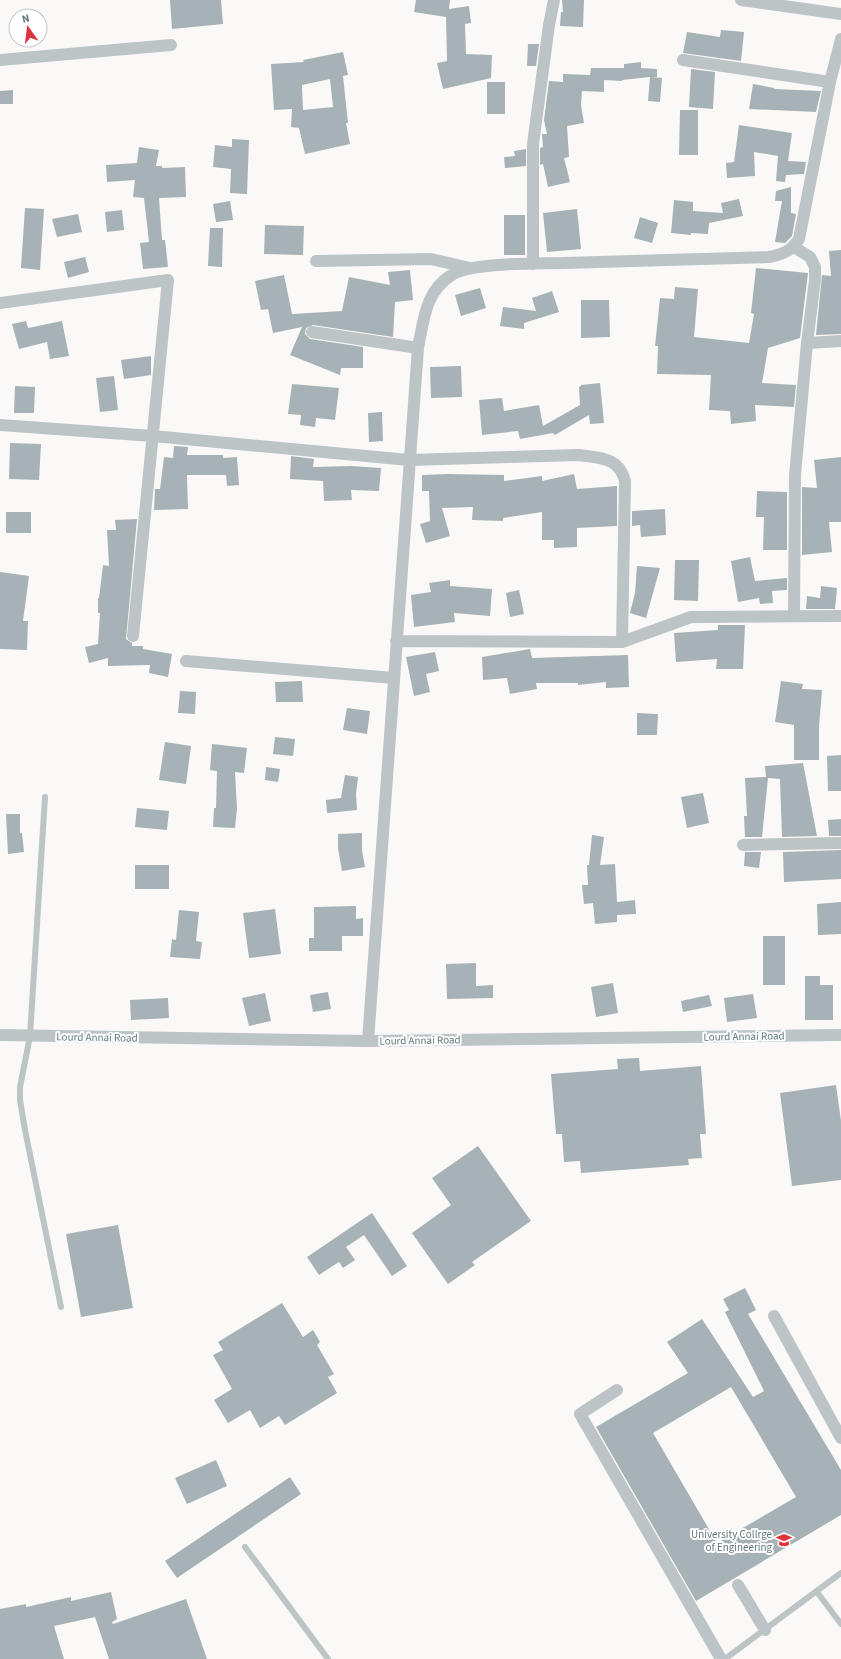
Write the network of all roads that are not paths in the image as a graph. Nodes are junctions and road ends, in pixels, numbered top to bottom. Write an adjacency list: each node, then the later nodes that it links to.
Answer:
1 (554, 0): 12 (street)
2 (741, 0): 3 (street)
3 (841, 14)
4 (841, 39): 8 (street)
5 (171, 45): 6 (street)
6 (0, 60)
7 (683, 60): 9 (street)
8 (837, 69): 9 (street)
9 (830, 82): 10 (street)
10 (794, 248): 12 (street); 17 (street)
11 (316, 261): 13 (street)
12 (533, 264): 13 (street)
13 (470, 268): 18 (street)
14 (0, 303): 20 (street)
15 (312, 332): 18 (street)
16 (841, 341): 17 (street)
17 (807, 343): 22 (street)
18 (418, 348): 21 (street)
19 (0, 425): 20 (street)
20 (153, 436): 21 (street); 24 (street)
21 (409, 460): 25 (street); 26 (street)
22 (794, 616): 23 (street); 26 (street)
23 (841, 616)
24 (133, 636)
25 (396, 641): 26 (street); 28 (street)
26 (622, 642)
27 (186, 661): 28 (street)
28 (394, 678): 35 (street)
29 (45, 797): 34 (lane)
30 (841, 843): 31 (street)
31 (743, 845)
32 (0, 1035): 34 (street, Lourd Annai Road)
33 (841, 1035): 35 (street, Lourd Annai Road)
34 (30, 1036): 35 (street, Lourd Annai Road); 36 (lane)
35 (368, 1041)
36 (61, 1307)
37 (774, 1316): 39 (street)
38 (618, 1390): 47 (street)
39 (841, 1438)
40 (245, 1547): 46 (lane)
41 (841, 1573): 43 (lane)
42 (738, 1585): 45 (street)
43 (817, 1592): 44 (lane); 45 (lane)
44 (841, 1624)
45 (765, 1630): 48 (lane)
46 (328, 1659)
47 (721, 1659)
48 (724, 1659)

